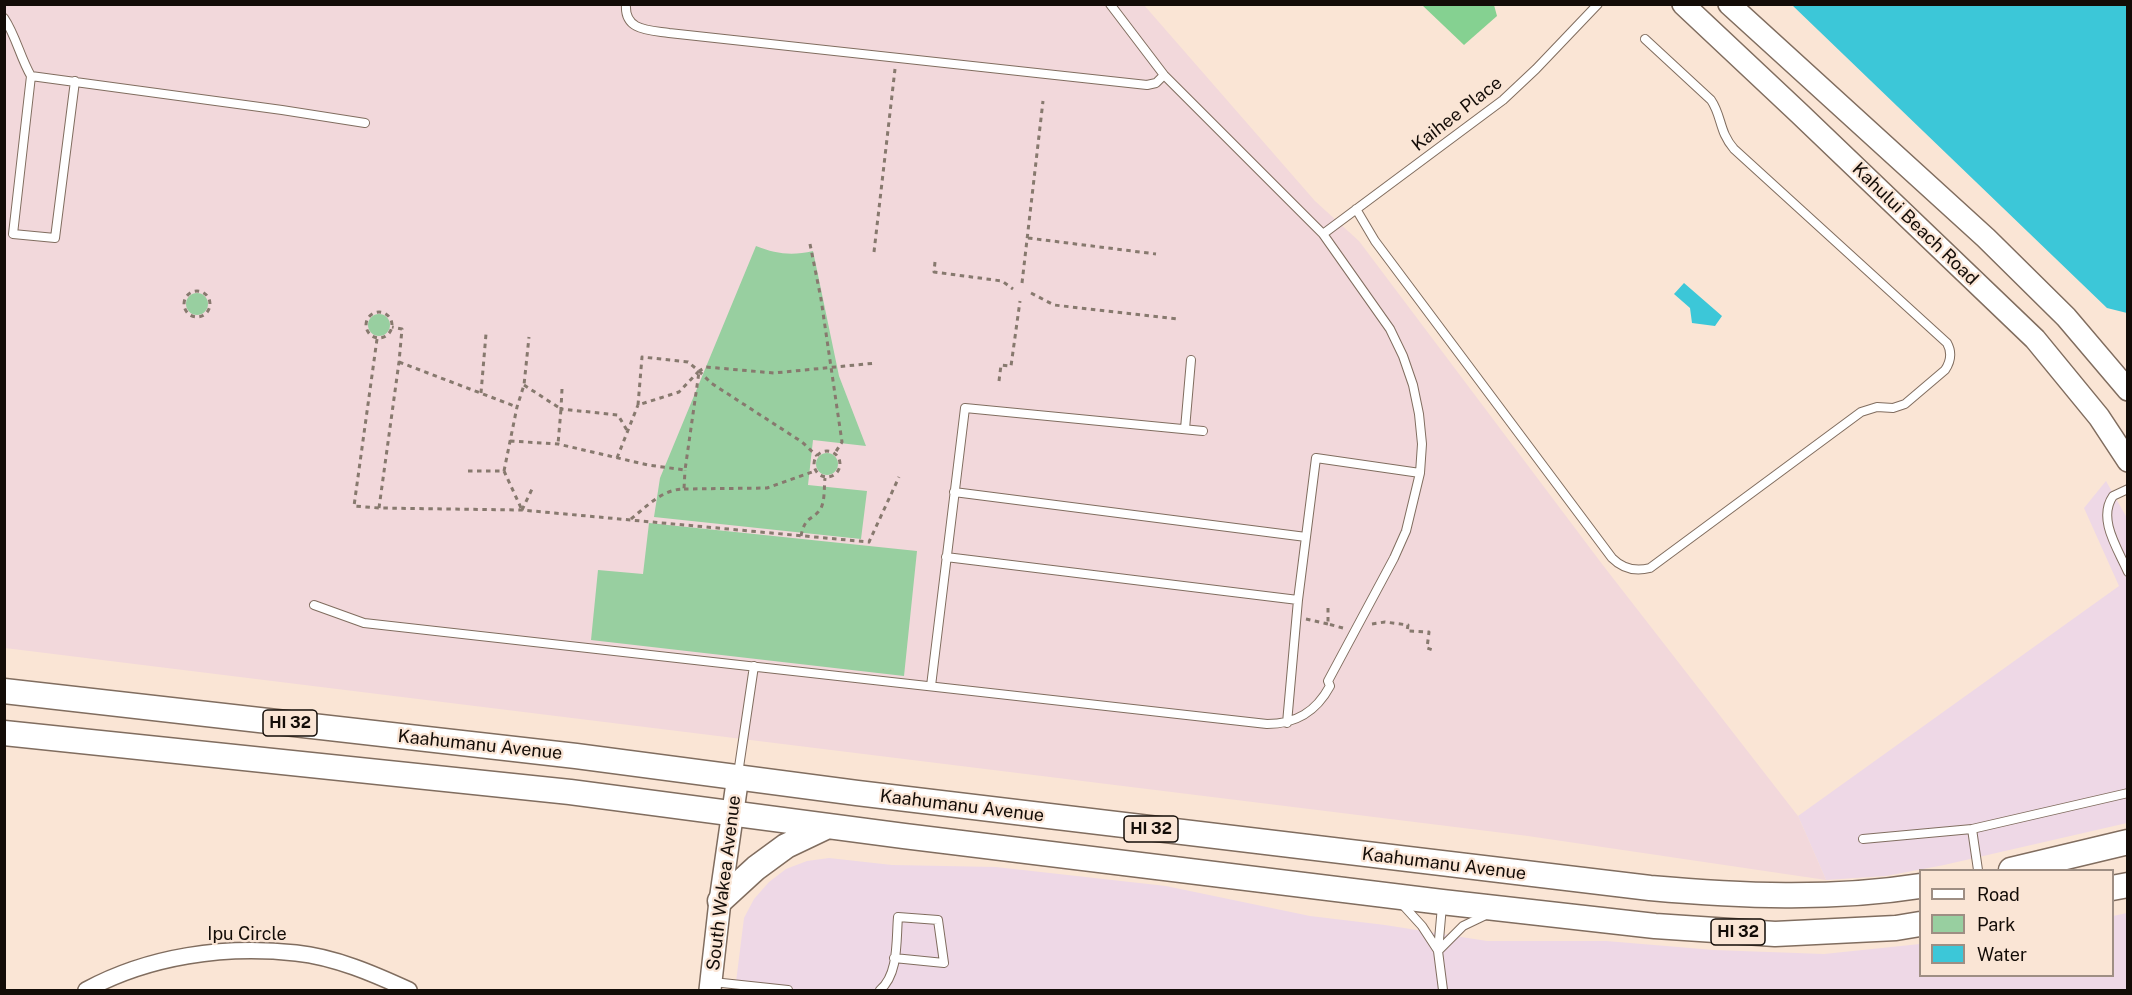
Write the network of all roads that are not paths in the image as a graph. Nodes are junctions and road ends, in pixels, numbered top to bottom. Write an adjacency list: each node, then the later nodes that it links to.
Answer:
1 (626, 4): 8 (lane)
2 (1110, 4): 8 (lane)
3 (1598, 4): 12 (lane, Kaihee Place)
4 (1683, 4): 18 (main road, Kahului Beach Road)
5 (1729, 4): 15 (main road, Kahului Beach Road)
6 (4, 18): 9 (lane)
7 (1645, 39): 12 (lane)
8 (1164, 75): 13 (lane)
9 (31, 76): 10 (lane); 10 (lane)
10 (75, 81): 11 (lane)
11 (365, 123)
12 (1356, 209): 13 (lane, Kaihee Place)
13 (1323, 234): 19 (lane)
14 (1191, 360): 16 (lane)
15 (2127, 390)
16 (1185, 429): 17 (lane); 21 (lane)
17 (1203, 431)
18 (2127, 461)
19 (1420, 473): 22 (lane); 30 (lane)
20 (2127, 489): 24 (lane)
21 (954, 492): 22 (lane); 23 (lane)
22 (1306, 537): 25 (lane)
23 (946, 557): 25 (lane); 28 (lane)
24 (2127, 572)
25 (1298, 600): 30 (lane)
26 (314, 605): 27 (lane)
27 (754, 666): 28 (lane); 32 (lane)
28 (931, 686): 30 (lane)
29 (4, 691): 32 (main road, Kaahumanu Avenue / HI 32)
30 (1287, 723)
31 (4, 733): 34 (main road, Kaahumanu Avenue / HI 32)
32 (738, 776): 34 (main road, South Wakea Avenue); 39 (main road, Kaahumanu Avenue / HI 32)
33 (2127, 793): 36 (lane)
34 (732, 814): 35 (main road, Kaahumanu Avenue / HI 32); 44 (main road, South Wakea Avenue)
35 (828, 826): 43 (main road, Kaahumanu Avenue / HI 32); 44 (main road)
36 (1972, 829): 37 (lane); 40 (lane)
37 (1863, 839)
38 (2127, 842): 41 (main road)
39 (1446, 865): 42 (main road, Kaahumanu Avenue / HI 32); 45 (main road)
40 (1978, 869)
41 (2015, 869)
42 (1919, 886)
43 (1391, 896): 45 (main road, Kaahumanu Avenue / HI 32); 48 (lane)
44 (720, 901): 50 (main road, South Wakea Avenue)
45 (1442, 902): 46 (main road, Kaahumanu Avenue / HI 32); 48 (lane)
46 (1507, 910): 47 (main road, Kaahumanu Avenue / HI 32); 48 (lane)
47 (1919, 924)
48 (1437, 951): 55 (lane)
49 (894, 958): 49 (lane); 54 (lane)
50 (711, 986): 53 (lane)
51 (86, 990): 52 (street, Ipu Circle)
52 (409, 990)
53 (788, 990)
54 (880, 990)
55 (1443, 990)

